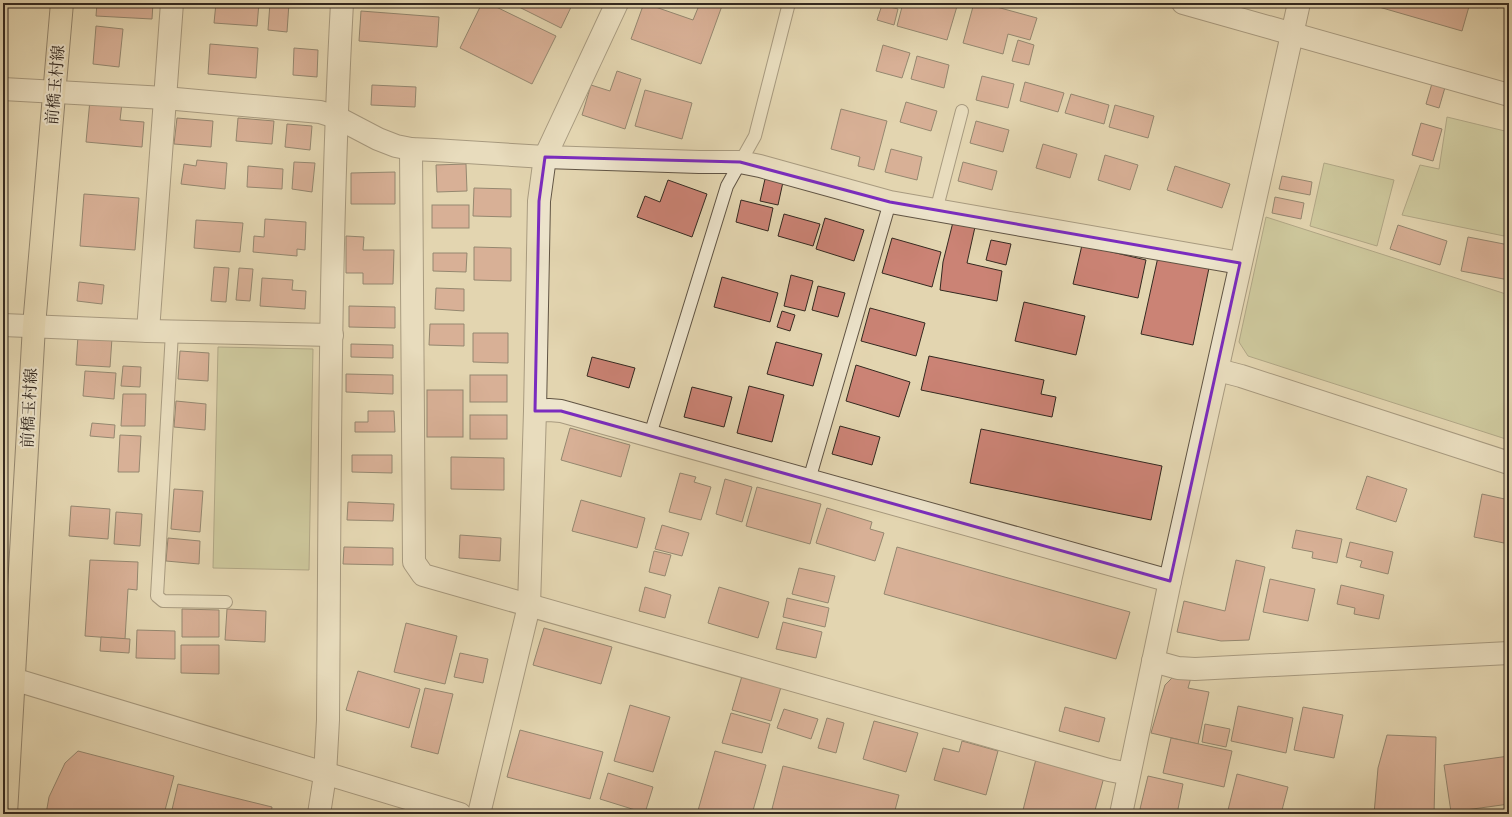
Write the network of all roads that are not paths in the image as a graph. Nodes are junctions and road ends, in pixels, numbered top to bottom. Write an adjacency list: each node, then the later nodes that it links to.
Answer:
1 (62, 3): 10 (main road, 前橋玉村線)
2 (172, 3): 12 (street)
3 (342, 3): 14 (street)
4 (617, 3): 16 (street)
5 (789, 3): 17 (lane)
6 (1183, 3): 8 (street)
7 (1299, 3): 8 (street)
8 (1293, 33): 11 (street); 20 (street)
9 (3, 89): 10 (street)
10 (55, 92): 12 (street); 22 (main road, 前橋玉村線)
11 (1509, 95)
12 (165, 98): 14 (street); 23 (street)
13 (962, 111): 19 (lane)
14 (336, 117): 15 (street); 25 (street)
15 (411, 150): 16 (street); 33 (street)
16 (545, 157): 17 (street); 27 (street)
17 (740, 162): 18 (street); 28 (lane)
18 (890, 202): 19 (street); 30 (lane)
19 (936, 211): 20 (street)
20 (1240, 263): 26 (street)
21 (3, 325): 22 (street)
22 (34, 326): 23 (street); 36 (main road, 前橋玉村線)
23 (148, 331): 24 (street)
24 (172, 332): 25 (street); 32 (lane)
25 (332, 335): 37 (street)
26 (1218, 370): 29 (street); 31 (street)
27 (535, 411): 28 (street); 33 (street)
28 (650, 435): 30 (street)
29 (1509, 463)
30 (809, 480): 31 (street)
31 (1170, 581): 35 (street)
32 (226, 602)
33 (529, 606): 38 (street); 42 (street)
34 (1509, 653): 35 (street)
35 (1153, 661): 38 (street)
36 (8, 678): 37 (street); 39 (main road, 前橋玉村線)
37 (325, 774): 40 (street); 41 (street)
38 (1129, 774): 43 (street)
39 (6, 814)
40 (319, 814)
41 (460, 814)
42 (479, 814)
43 (1121, 814)

